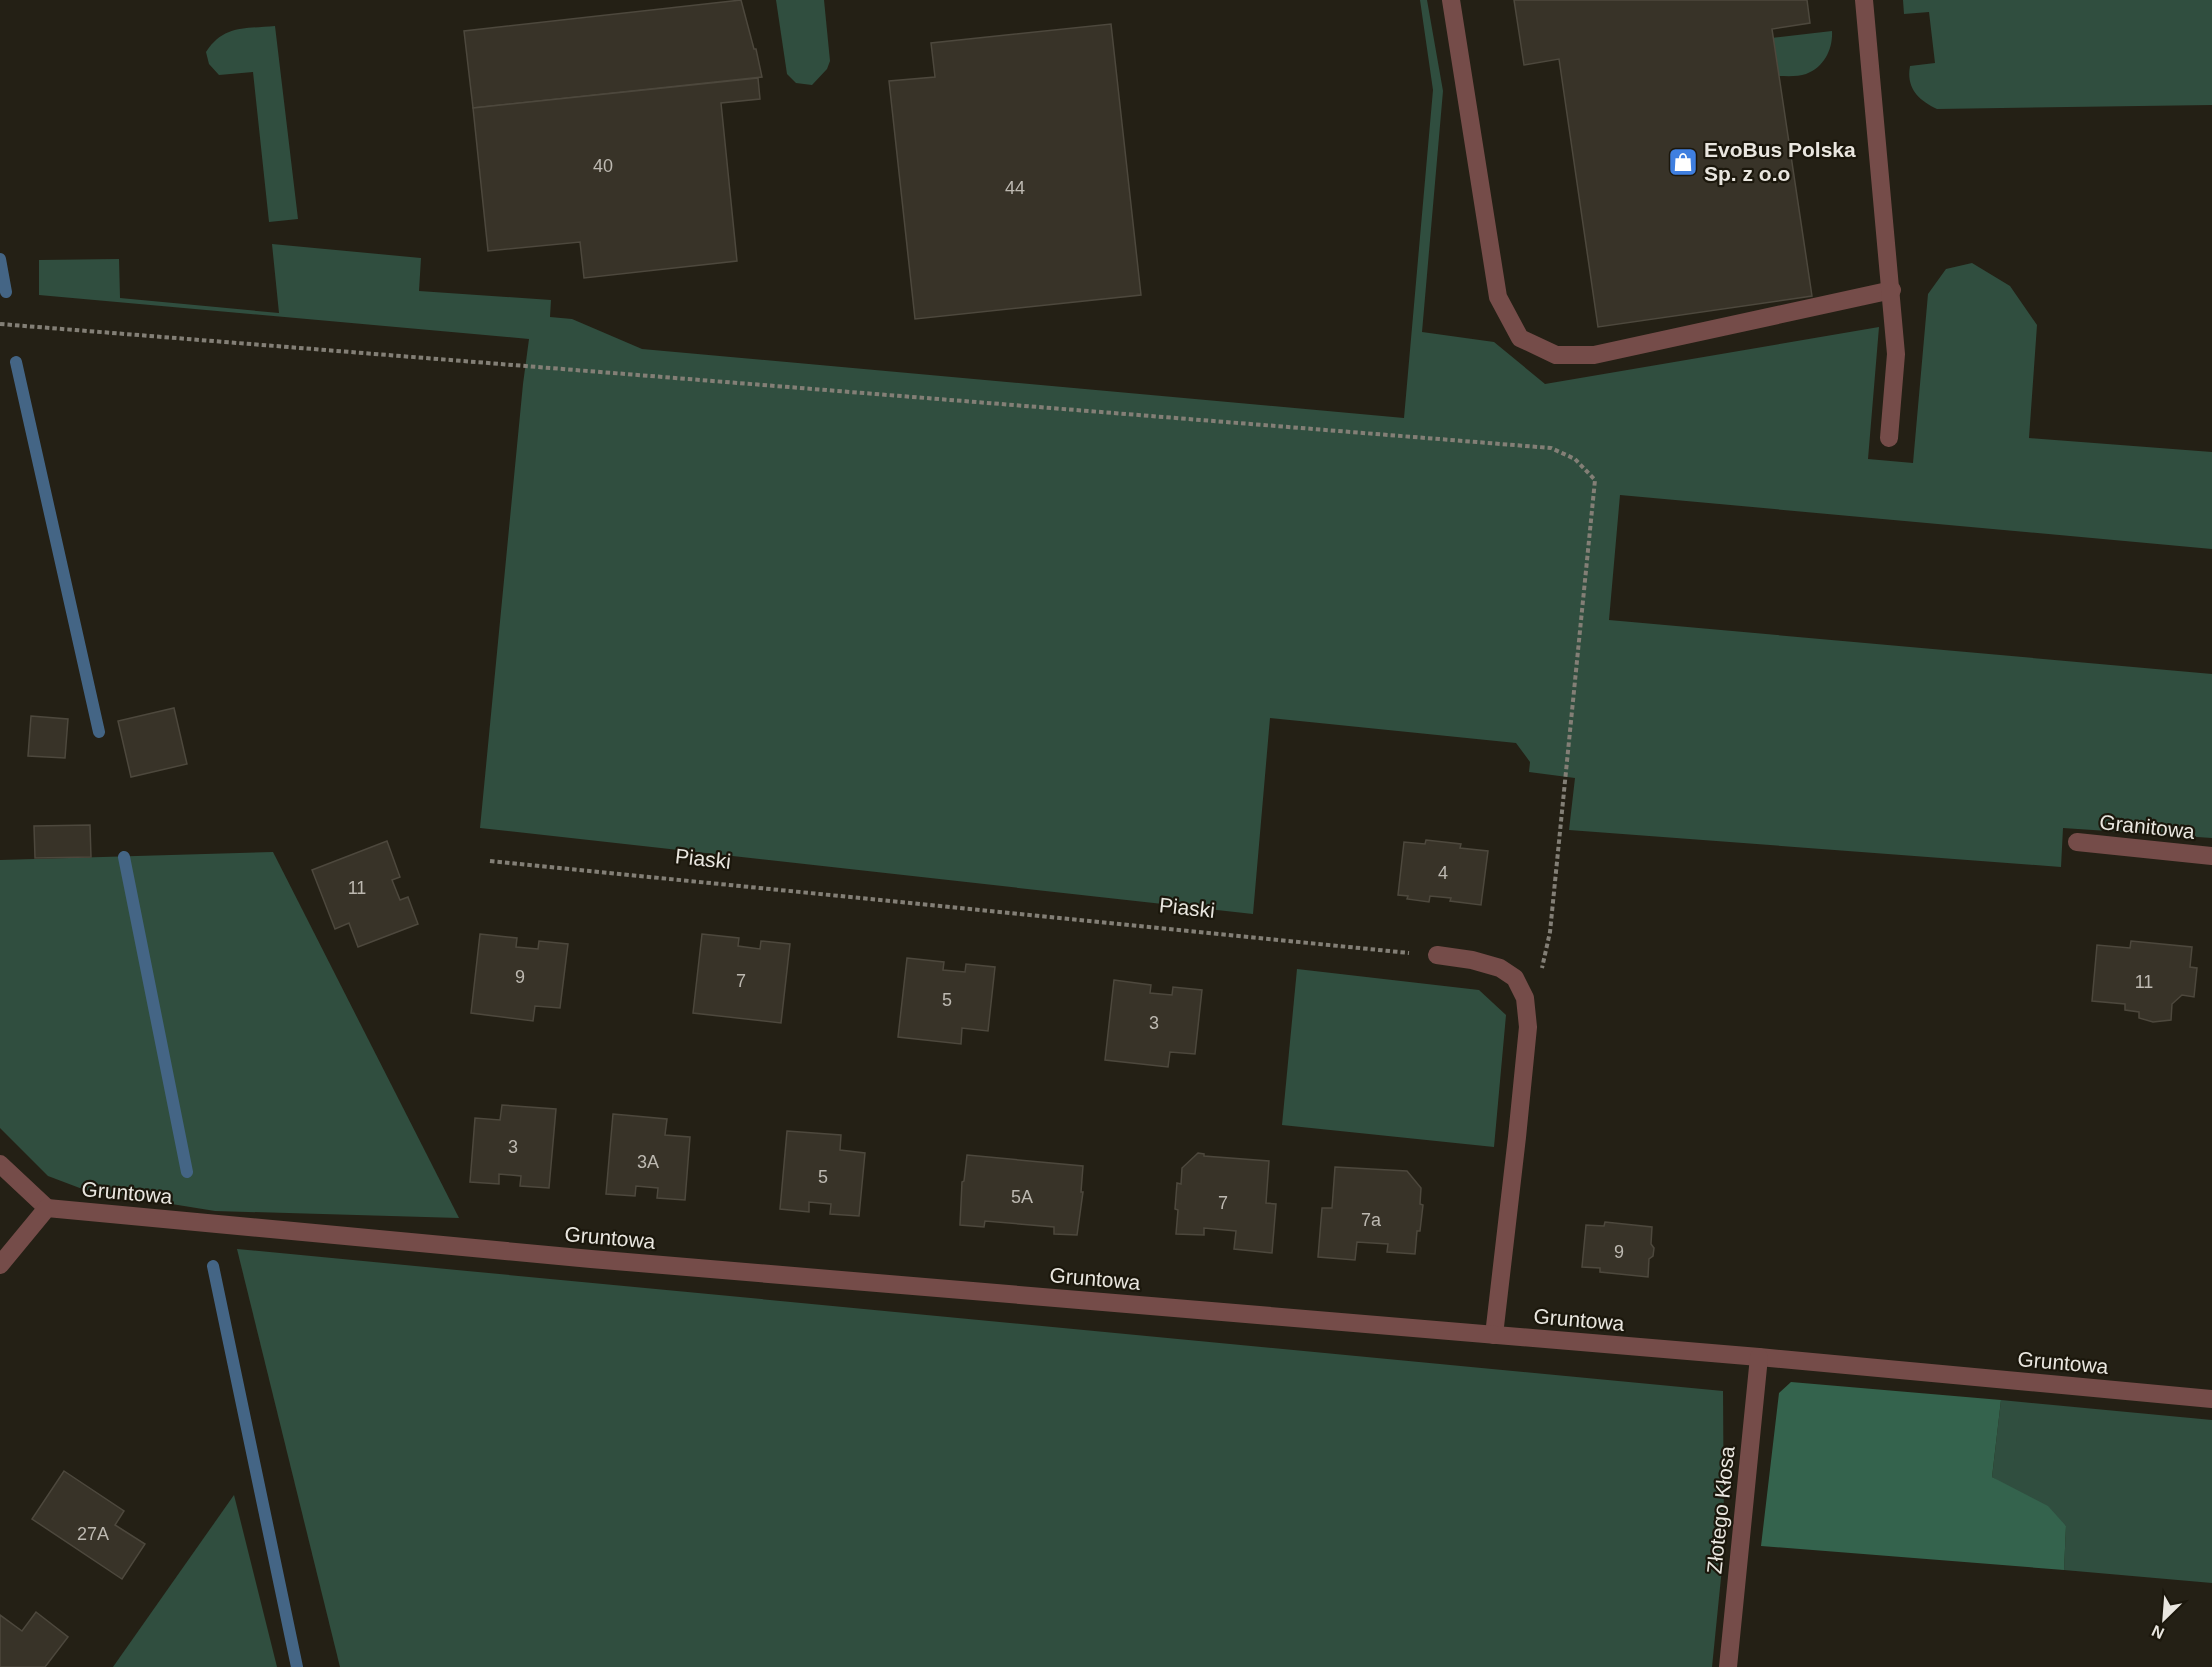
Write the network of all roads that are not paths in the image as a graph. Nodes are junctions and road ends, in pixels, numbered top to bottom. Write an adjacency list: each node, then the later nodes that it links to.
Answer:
1 (1451, 0): 3 (street)
2 (1864, 0): 3 (street)
3 (1892, 290): 4 (street)
4 (1889, 438)
5 (2077, 842): 6 (street, Granitowa)
6 (2212, 856)
7 (1437, 955): 11 (street)
8 (0, 1164): 9 (street)
9 (46, 1208): 10 (street); 11 (street, Gruntowa)
10 (0, 1264)
11 (1494, 1335): 12 (street, Gruntowa)
12 (1759, 1357): 13 (street, Gruntowa); 14 (street, Złotego Kłosa)
13 (2212, 1399)
14 (1728, 1667)

